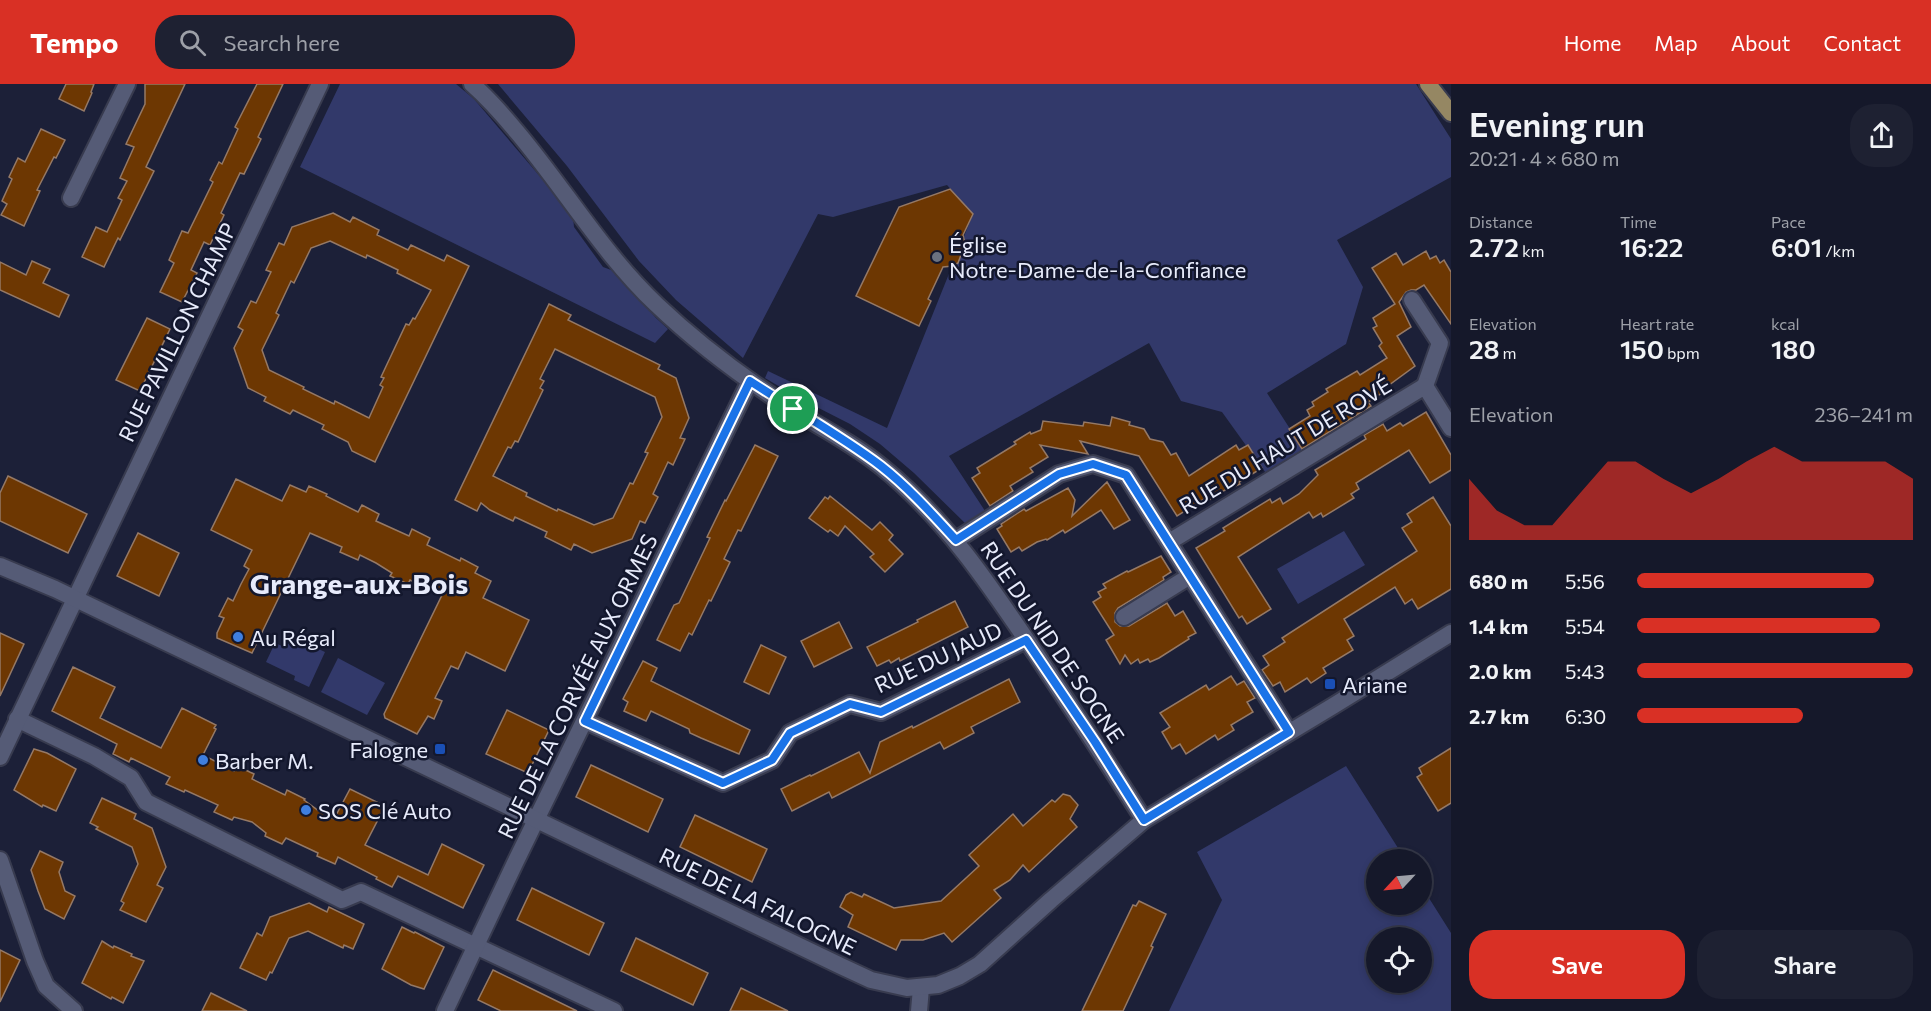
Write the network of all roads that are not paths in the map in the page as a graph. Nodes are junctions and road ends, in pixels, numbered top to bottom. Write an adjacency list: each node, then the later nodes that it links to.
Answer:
1 (127, 84): 7 (street)
2 (320, 84): 16 (street, RUE PAVILLON CHAMP)
3 (472, 84): 9 (street, RUE DU NID DE SOGNE)
4 (1428, 84): 6 (main road)
5 (1436, 84): 6 (main road)
6 (1451, 112)
7 (71, 198)
8 (1412, 300): 10 (street, RUE DU HAUT DE ROVÉ)
9 (750, 381): 12 (street, RUE DU NID DE SOGNE); 21 (street, RUE DE LA CORVÉE AUX ORMES)
10 (1425, 386): 11 (street, RUE DU HAUT DE ROVÉ); 13 (street, RUE DU HAUT DE ROVÉ)
11 (1451, 428)
12 (956, 540): 13 (street); 19 (street, RUE DU NID DE SOGNE)
13 (1169, 542): 15 (street)
14 (0, 566): 16 (street, RUE DE LA FALOGNE)
15 (1190, 576): 17 (street); 22 (street)
16 (75, 599): 20 (street, RUE PAVILLON CHAMP); 25 (street, RUE DE LA FALOGNE)
17 (1124, 617)
18 (1451, 633): 22 (street, RUE DE LA FALOGNE)
19 (1026, 640): 21 (street, RUE DU JAUD); 24 (street, RUE DU NID DE SOGNE)
20 (17, 719): 23 (street, RUE PAVILLON CHAMP); 28 (street)
21 (585, 721): 25 (street, RUE DE LA CORVÉE AUX ORMES)
22 (1289, 732): 24 (street, RUE DE LA FALOGNE)
23 (0, 757)
24 (1144, 820): 29 (street, RUE DE LA FALOGNE)
25 (537, 821): 28 (street, RUE DE LA CORVÉE AUX ORMES); 29 (street, RUE DE LA FALOGNE)
26 (0, 860): 27 (street)
27 (5, 894): 30 (street)
28 (475, 946): 31 (street, RUE DE LA CORVÉE AUX ORMES); 32 (street)
29 (921, 988): 33 (street)
30 (74, 1011)
31 (445, 1011)
32 (614, 1011)
33 (919, 1011)

